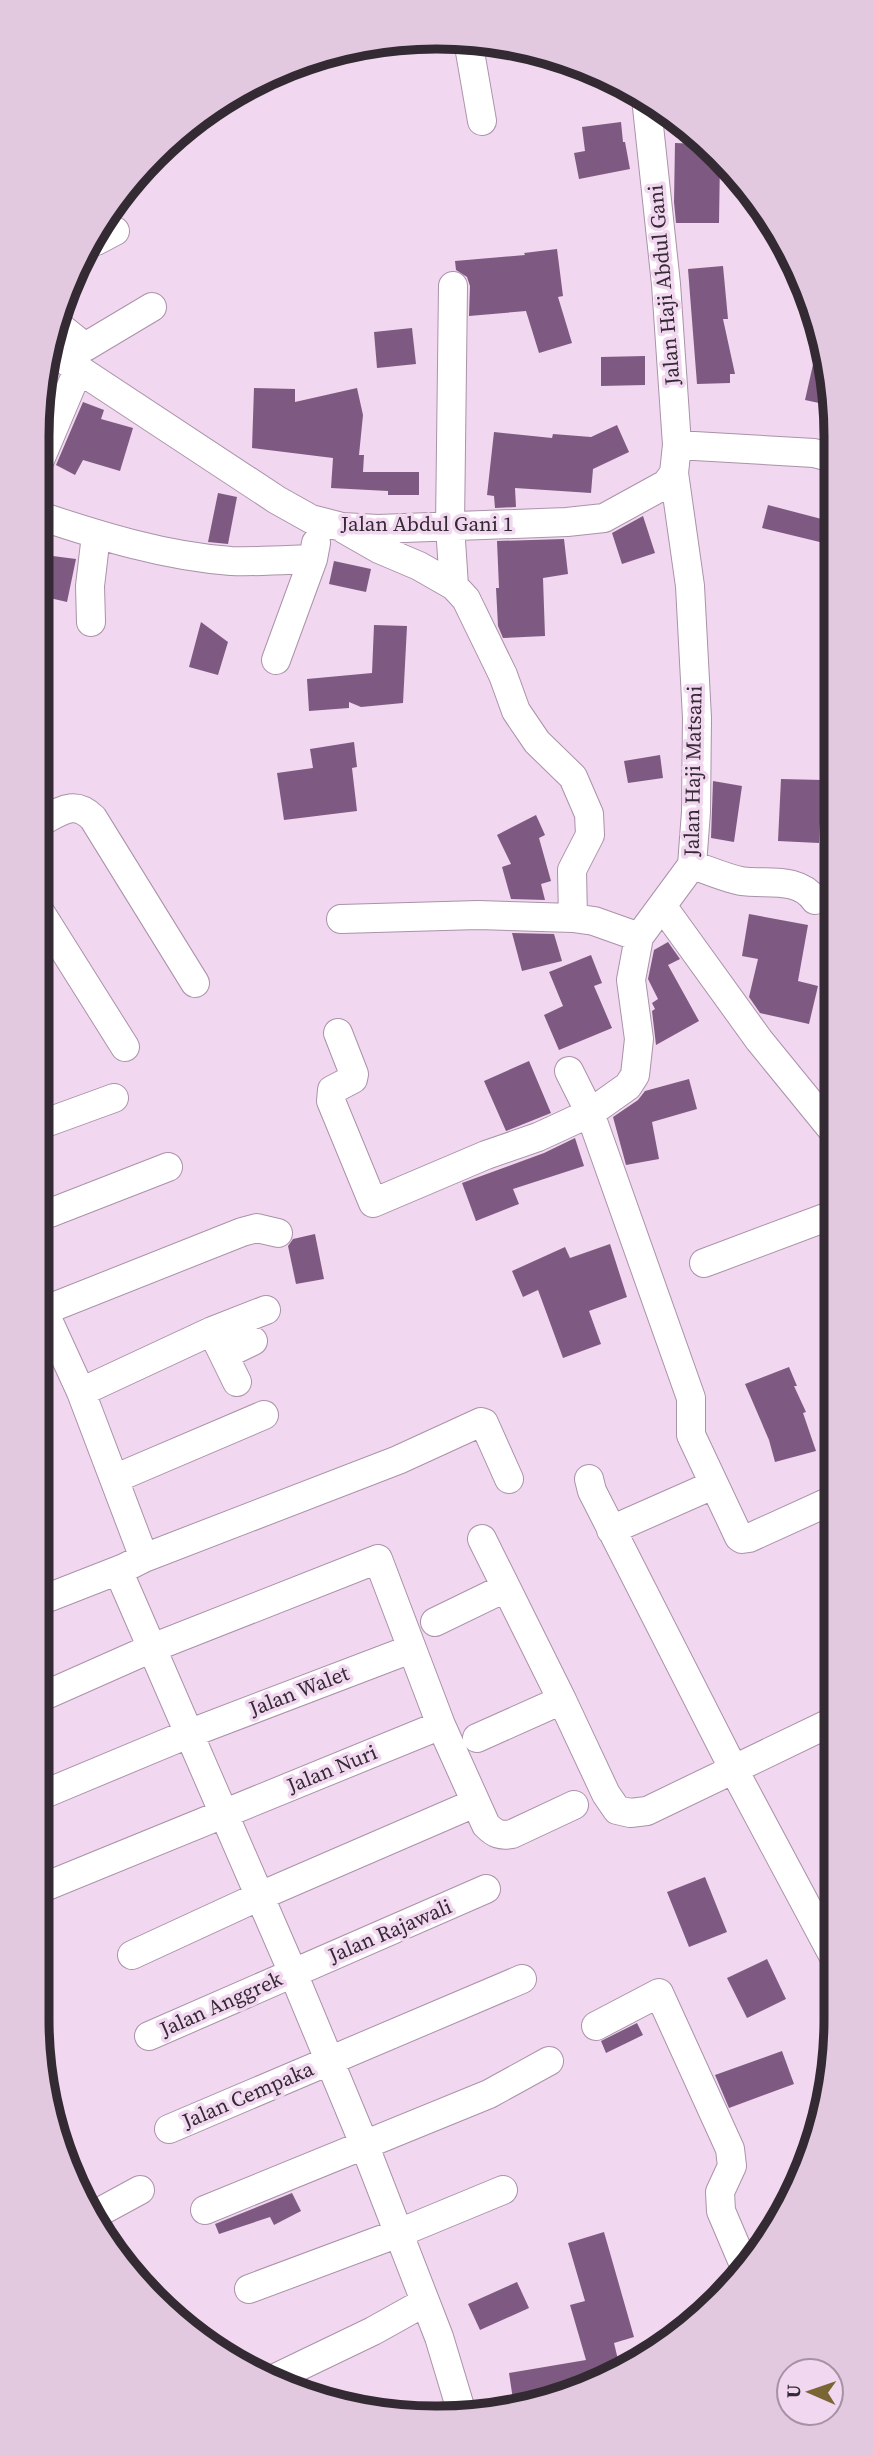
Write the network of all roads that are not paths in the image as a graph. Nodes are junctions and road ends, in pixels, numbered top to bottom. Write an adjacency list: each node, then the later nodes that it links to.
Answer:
1 (470, 51): 3 (street)
2 (648, 111): 10 (street, Jalan Haji Abdul Gani)
3 (482, 121)
4 (453, 286): 15 (street)
5 (152, 307): 6 (street)
6 (64, 330)
7 (57, 356): 8 (street, Jalan Abdul Gani 1)
8 (78, 370): 9 (street); 14 (street, Jalan Abdul Gani 1)
9 (49, 439)
10 (677, 444): 11 (street); 12 (street, Jalan Haji Abdul Gani)
11 (824, 456)
12 (674, 473): 15 (street, Jalan Abdul Gani 1); 22 (street, Jalan Haji Matsani)
13 (49, 519): 16 (street)
14 (331, 525): 15 (street, Jalan Abdul Gani 1); 17 (street); 18 (street)
15 (450, 526): 18 (street)
16 (96, 535): 17 (street); 19 (street)
17 (313, 559): 20 (street)
18 (454, 586): 25 (street)
19 (92, 622)
20 (276, 660)
21 (49, 818): 29 (street)
22 (692, 865): 23 (street); 24 (street, Jalan Haji Matsani)
23 (815, 900)
24 (663, 907): 27 (street, Jalan Haji Matsani); 35 (street)
25 (573, 918): 26 (street); 27 (street)
26 (341, 919)
27 (639, 937): 34 (street, Jalan Haji Matsani)
28 (49, 947): 31 (street)
29 (195, 983)
30 (338, 1033): 34 (street, Jalan Haji Matsani)
31 (125, 1047)
32 (569, 1071): 34 (street)
33 (114, 1098): 36 (street)
34 (590, 1113): 53 (street)
35 (824, 1120)
36 (49, 1122)
37 (168, 1167): 38 (street)
38 (49, 1213)
39 (824, 1218): 41 (street)
40 (278, 1233): 42 (street)
41 (704, 1263)
42 (49, 1300)
43 (266, 1310): 46 (street)
44 (49, 1323): 48 (street)
45 (253, 1341): 46 (street)
46 (218, 1343): 47 (street); 48 (street)
47 (237, 1382)
48 (81, 1392): 50 (street)
49 (264, 1415): 50 (street)
50 (114, 1479): 57 (street)
51 (509, 1479): 57 (street)
52 (589, 1479): 55 (street)
53 (713, 1485): 54 (street); 55 (street)
54 (824, 1504)
55 (611, 1530): 69 (street)
56 (482, 1539): 58 (street)
57 (134, 1563): 59 (street); 61 (street)
58 (505, 1588): 60 (street); 64 (street)
59 (49, 1595)
60 (435, 1622)
61 (152, 1648): 62 (street); 63 (street); 67 (street)
62 (411, 1649): 65 (street); 67 (street, Jalan Walet)
63 (49, 1694)
64 (562, 1700): 68 (street); 69 (street)
65 (441, 1725): 71 (street); 73 (street, Jalan Nuri)
66 (824, 1726): 69 (street)
67 (188, 1734): 70 (street, Jalan Walet); 73 (street)
68 (477, 1738)
69 (734, 1770): 77 (street)
70 (49, 1792)
71 (475, 1803): 72 (street); 76 (street)
72 (574, 1805)
73 (223, 1812): 74 (street, Jalan Nuri); 76 (street)
74 (49, 1884)
75 (486, 1889): 79 (street, Jalan Rajawali)
76 (260, 1896): 78 (street); 79 (street)
77 (824, 1939)
78 (132, 1955)
79 (293, 1973): 82 (street, Jalan Anggrek); 84 (street)
80 (522, 1979): 84 (street, Jalan Cempaka)
81 (596, 2026): 92 (street)
82 (149, 2036)
83 (549, 2061): 86 (street)
84 (328, 2062): 85 (street, Jalan Cempaka); 86 (street)
85 (169, 2129)
86 (364, 2144): 89 (street); 91 (street)
87 (140, 2190): 90 (street)
88 (503, 2190): 91 (street)
89 (205, 2210)
90 (101, 2211)
91 (399, 2233): 93 (street); 94 (street)
92 (741, 2258)
93 (249, 2289)
94 (432, 2318): 95 (street); 96 (street)
95 (283, 2374)
96 (459, 2405)

